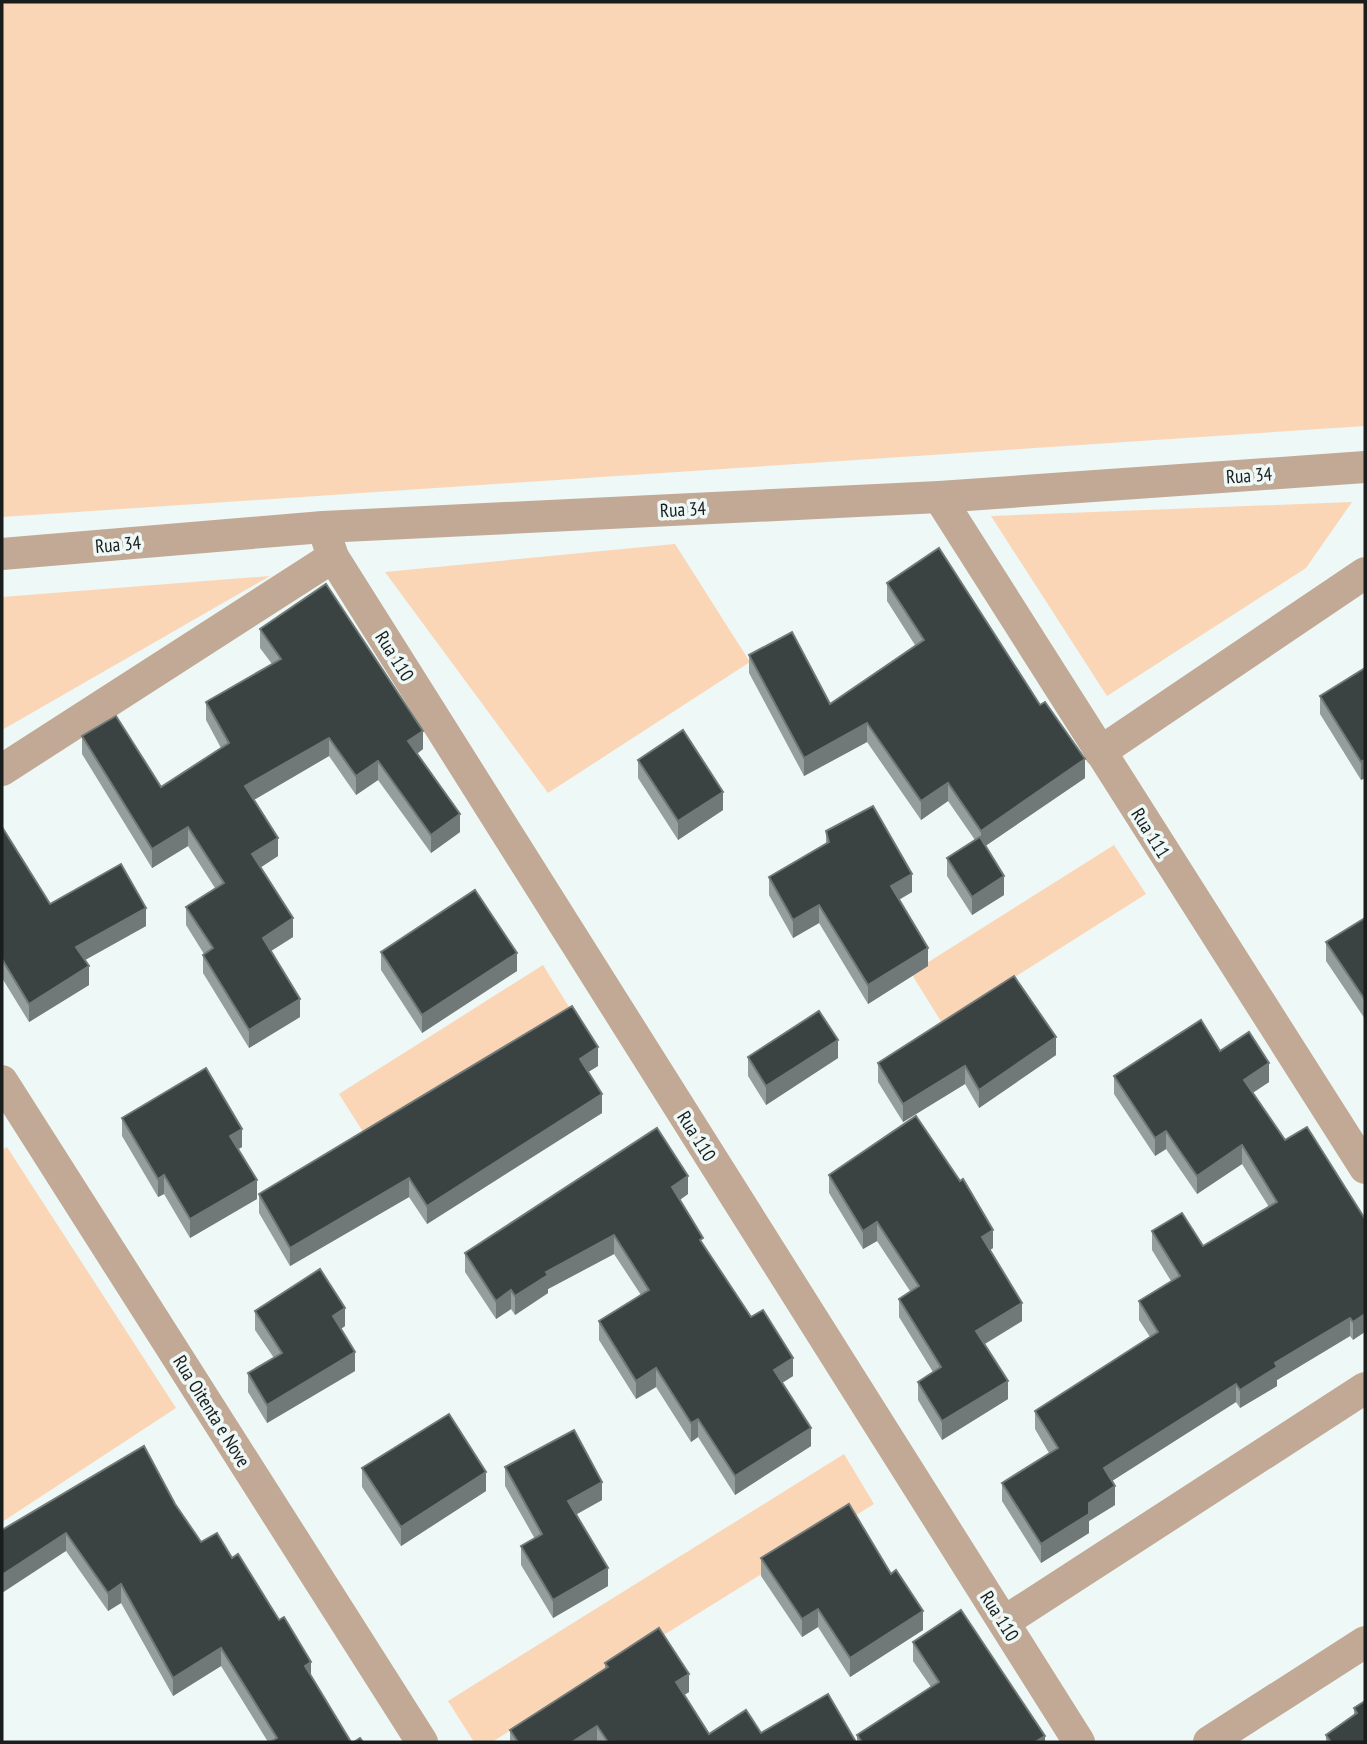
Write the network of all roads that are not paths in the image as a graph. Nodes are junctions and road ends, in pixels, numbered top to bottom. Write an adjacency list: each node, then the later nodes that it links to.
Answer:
1 (1365, 467): 2 (street, Rua 34)
2 (939, 497): 3 (street, Rua 34); 7 (street, Rua 111)
3 (323, 527): 4 (street, Rua 34); 5 (street, Rua 110)
4 (2, 554)
5 (332, 557): 8 (street); 12 (street, Rua 110)
6 (1365, 573): 7 (street)
7 (1100, 752): 10 (street, Rua 111)
8 (2, 769)
9 (2, 1081): 14 (street, Rua Oitenta e Nove)
10 (1365, 1168)
11 (1365, 1388): 12 (street)
12 (1004, 1622): 15 (street, Rua 110)
13 (1365, 1643): 16 (street)
14 (422, 1742)
15 (1079, 1742)
16 (1209, 1742)

